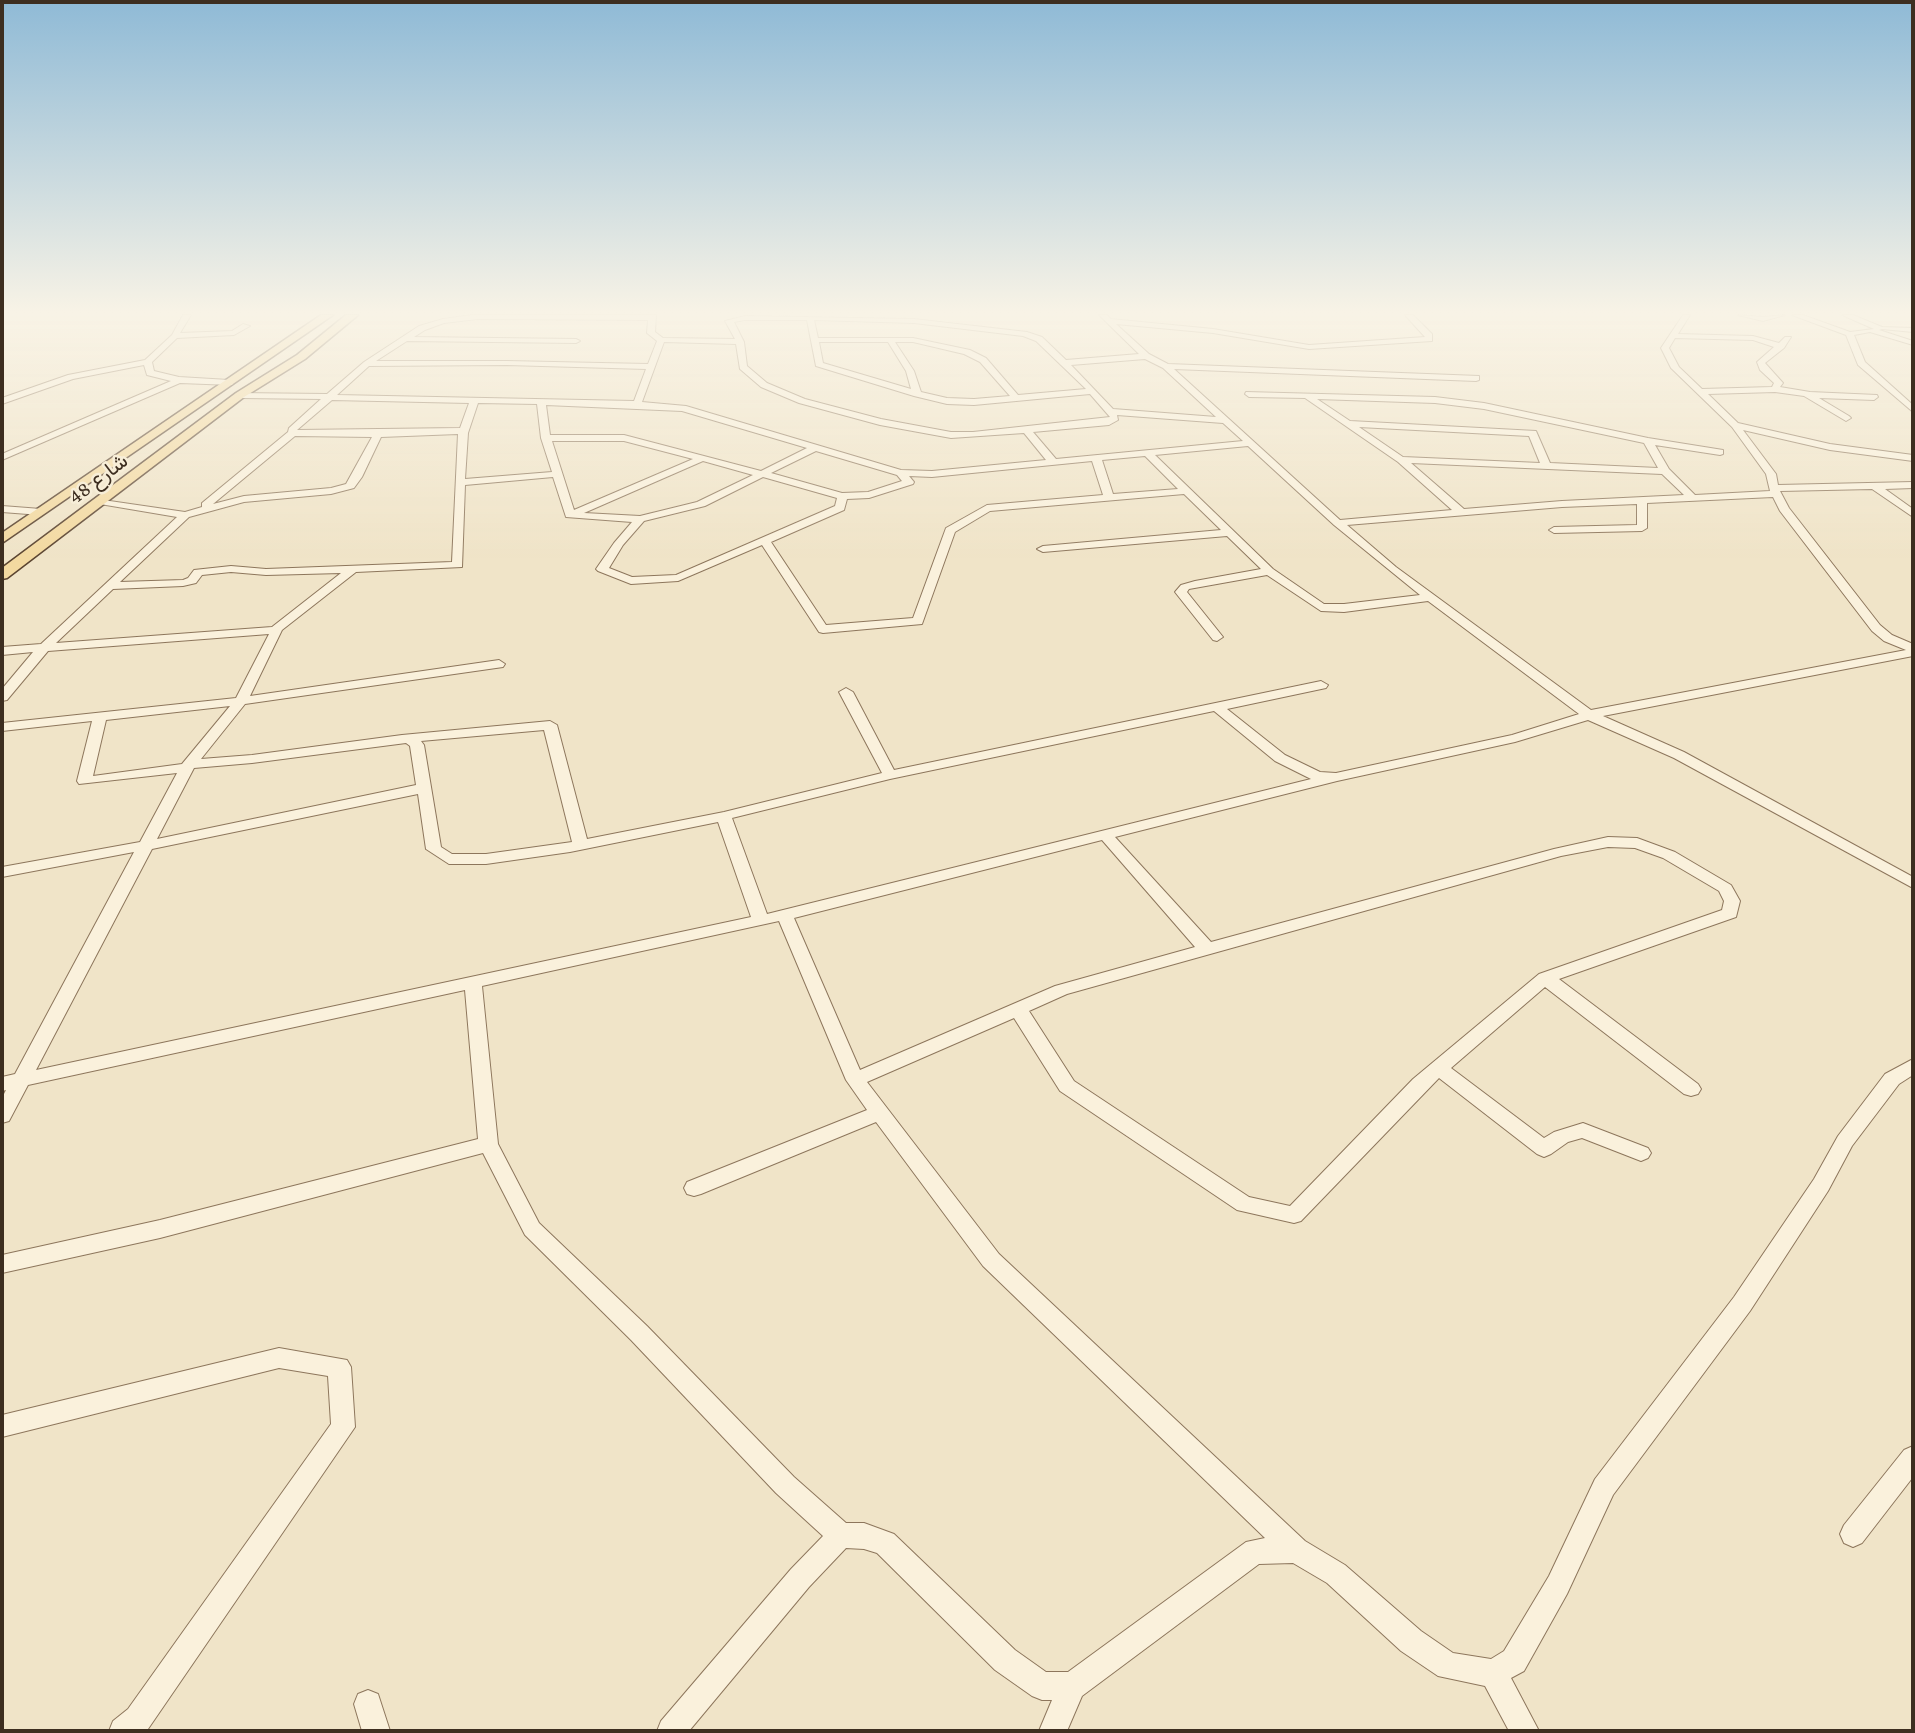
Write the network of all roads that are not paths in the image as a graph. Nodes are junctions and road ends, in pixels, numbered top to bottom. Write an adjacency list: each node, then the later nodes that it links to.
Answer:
1 (143, 396): 38 (street)
2 (210, 396): 21 (main road, شارع 48)
3 (240, 396): 14 (street); 22 (main road, شارع 48)
4 (641, 396): 20 (street)
5 (790, 396): 28 (street)
6 (927, 396): 17 (street)
7 (1040, 396): 17 (street)
8 (1097, 396): 23 (street)
9 (1199, 396): 25 (street)
10 (1286, 396): 15 (street)
11 (1704, 396): 27 (street)
12 (1808, 396): 24 (street)
13 (1848, 396): 16 (street)
14 (331, 397): 18 (street); 30 (street)
15 (1308, 397): 26 (street); 33 (street)
16 (1874, 397)
17 (1017, 398)
18 (474, 402): 19 (street); 29 (street)
19 (541, 403): 20 (street); 32 (street)
20 (638, 404): 35 (street)
21 (188, 411): 22 (main road); 60 (main road, شارع 48)
22 (220, 411): 58 (main road, شارع 48)
23 (1111, 412): 25 (street); 28 (street)
24 (1846, 418)
25 (1225, 420): 34 (street)
26 (1349, 424): 42 (street); 44 (street)
27 (1735, 425): 41 (street); 53 (street)
28 (1026, 430): 43 (street)
29 (463, 431): 31 (street); 49 (street)
30 (293, 433): 31 (street); 61 (street)
31 (378, 434): 61 (street)
32 (546, 438): 39 (street); 47 (street)
33 (1648, 441): 36 (street); 45 (street)
34 (1251, 443): 37 (street); 66 (street)
35 (815, 448): 46 (street); 48 (street)
36 (1720, 452)
37 (1147, 453): 40 (street); 52 (street)
38 (2, 457)
39 (702, 458): 48 (street); 62 (street)
40 (1096, 458): 43 (street); 56 (street)
41 (1913, 458)
42 (1401, 460): 44 (street); 63 (street)
43 (1054, 463): 46 (street)
44 (1546, 466): 45 (street)
45 (1665, 471): 55 (street)
46 (900, 473): 54 (street)
47 (558, 474): 49 (street); 62 (street)
48 (762, 474): 54 (street); 65 (street)
49 (460, 482): 73 (street)
50 (1913, 485): 51 (street)
51 (1876, 487): 53 (street); 64 (street)
52 (1186, 491): 56 (street); 68 (street)
53 (1775, 491): 55 (street); 80 (street)
54 (842, 496): 70 (street)
55 (1692, 497): 57 (street)
56 (1109, 498): 70 (street)
57 (1642, 499): 63 (street); 67 (street)
58 (100, 501): 61 (street); 72 (main road, شارع 48)
59 (2, 509): 60 (street)
60 (41, 512): 69 (main road, شارع 48)
61 (190, 514): 75 (street)
62 (570, 514): 65 (street)
63 (1463, 514): 66 (street)
64 (1913, 514)
65 (640, 520): 70 (street)
66 (1338, 523): 76 (street)
67 (1555, 530)
68 (1229, 533): 71 (street); 74 (street)
69 (2, 539)
70 (765, 541)
71 (1043, 549)
72 (5, 570)
73 (352, 570): 75 (street); 77 (street)
74 (1269, 571): 76 (street); 78 (street)
75 (112, 586): 79 (street)
76 (1431, 597): 88 (street)
77 (275, 630): 79 (street); 86 (street)
78 (1217, 637)
79 (43, 649): 81 (street); 85 (street)
80 (1913, 650): 88 (street)
81 (2, 651)
82 (499, 664): 86 (street)
83 (1321, 685): 87 (street)
84 (846, 692): 93 (street)
85 (2, 697)
86 (241, 701): 89 (street); 92 (street)
87 (1217, 707): 93 (street); 94 (street)
88 (1589, 715): 94 (street); 101 (street)
89 (100, 717): 90 (street); 92 (street)
90 (2, 727)
91 (410, 739): 92 (street); 95 (street); 98 (street)
92 (187, 766): 99 (street)
93 (890, 775): 96 (street)
94 (1336, 778): 97 (street)
95 (423, 788): 98 (street); 99 (street)
96 (724, 816): 98 (street); 103 (street)
97 (1105, 835): 102 (street); 104 (street)
98 (582, 845)
99 (144, 846): 100 (street); 111 (street)
100 (2, 872)
101 (1913, 883)
102 (785, 915): 103 (street); 110 (street)
103 (761, 921): 106 (street)
104 (1207, 948): 105 (street); 107 (street)
105 (1545, 978): 109 (street); 112 (street)
106 (473, 982): 111 (street); 115 (street)
107 (1018, 1009): 109 (street); 110 (street)
108 (1913, 1066): 124 (street)
109 (1439, 1068): 116 (street)
110 (855, 1080): 113 (street)
111 (10, 1082): 114 (street)
112 (1691, 1089)
113 (879, 1113): 117 (street); 123 (street)
114 (2, 1116)
115 (488, 1144): 118 (street); 122 (street)
116 (1641, 1153)
117 (694, 1188)
118 (2, 1264)
119 (2, 1426): 127 (street)
120 (1913, 1458): 121 (street)
121 (1853, 1534)
122 (841, 1535): 125 (street); 129 (street)
123 (1296, 1550): 124 (street); 125 (street)
124 (1493, 1673): 131 (street)
125 (1072, 1686): 130 (street)
126 (368, 1704): 128 (street)
127 (123, 1731)
128 (376, 1731)
129 (671, 1731)
130 (1053, 1731)
131 (1525, 1731)

